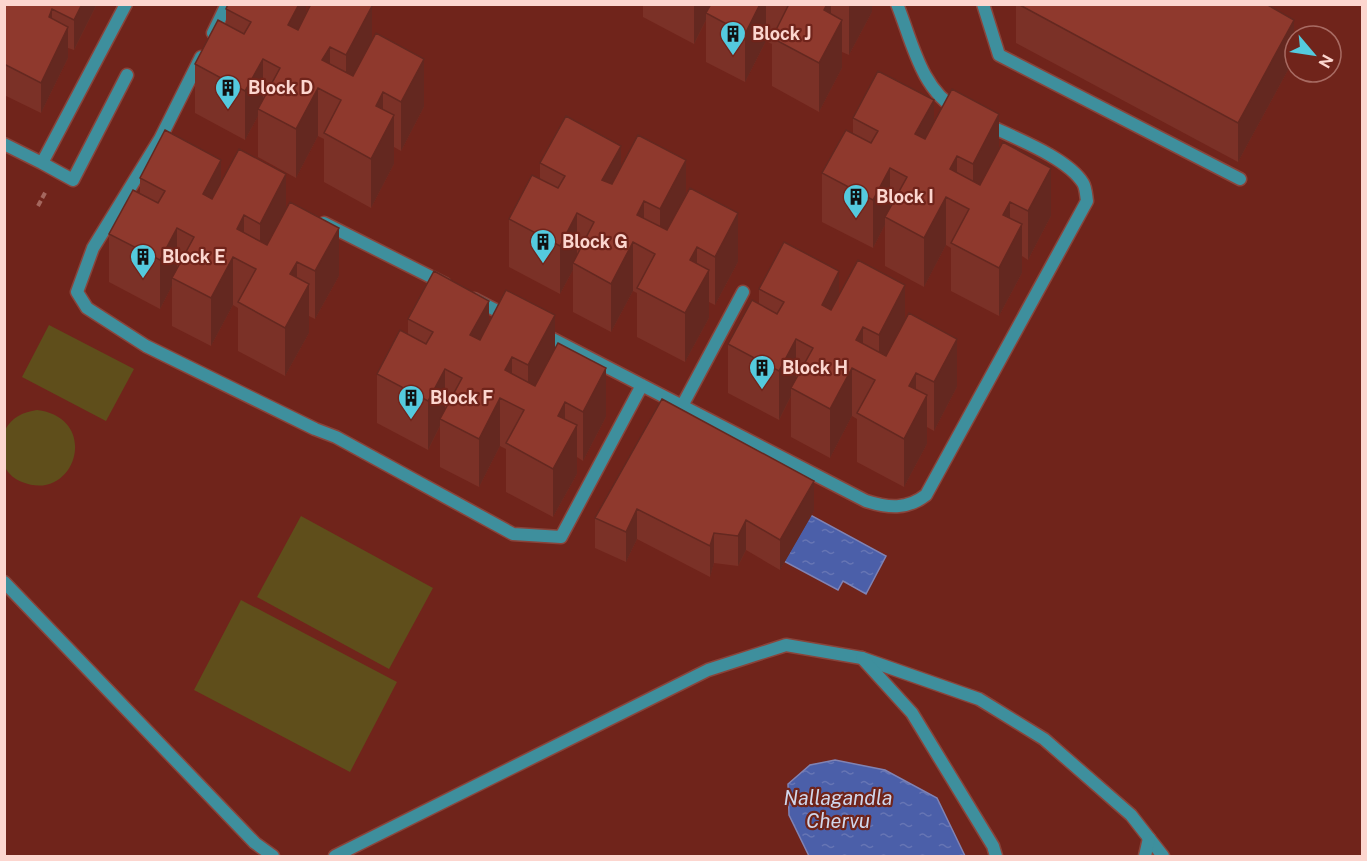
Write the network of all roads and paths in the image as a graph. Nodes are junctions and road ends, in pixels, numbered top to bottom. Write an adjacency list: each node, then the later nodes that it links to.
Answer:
1 (126, 4): 9 (street)
2 (227, 4): 6 (street)
3 (897, 4): 14 (street)
4 (983, 4): 10 (street)
5 (127, 75): 9 (street)
6 (160, 139): 8 (street); 13 (street)
7 (4, 144): 9 (street)
8 (192, 155)
9 (42, 163)
10 (1240, 179)
11 (317, 219): 13 (street)
12 (743, 292): 14 (street)
13 (642, 385): 14 (street)
14 (682, 406)
15 (4, 582): 18 (street)
16 (862, 658): 17 (street); 19 (street); 20 (street)
17 (1149, 838): 21 (street); 22 (street)
18 (273, 856)
19 (335, 856)
20 (996, 856)
21 (1145, 856)
22 (1163, 856)

